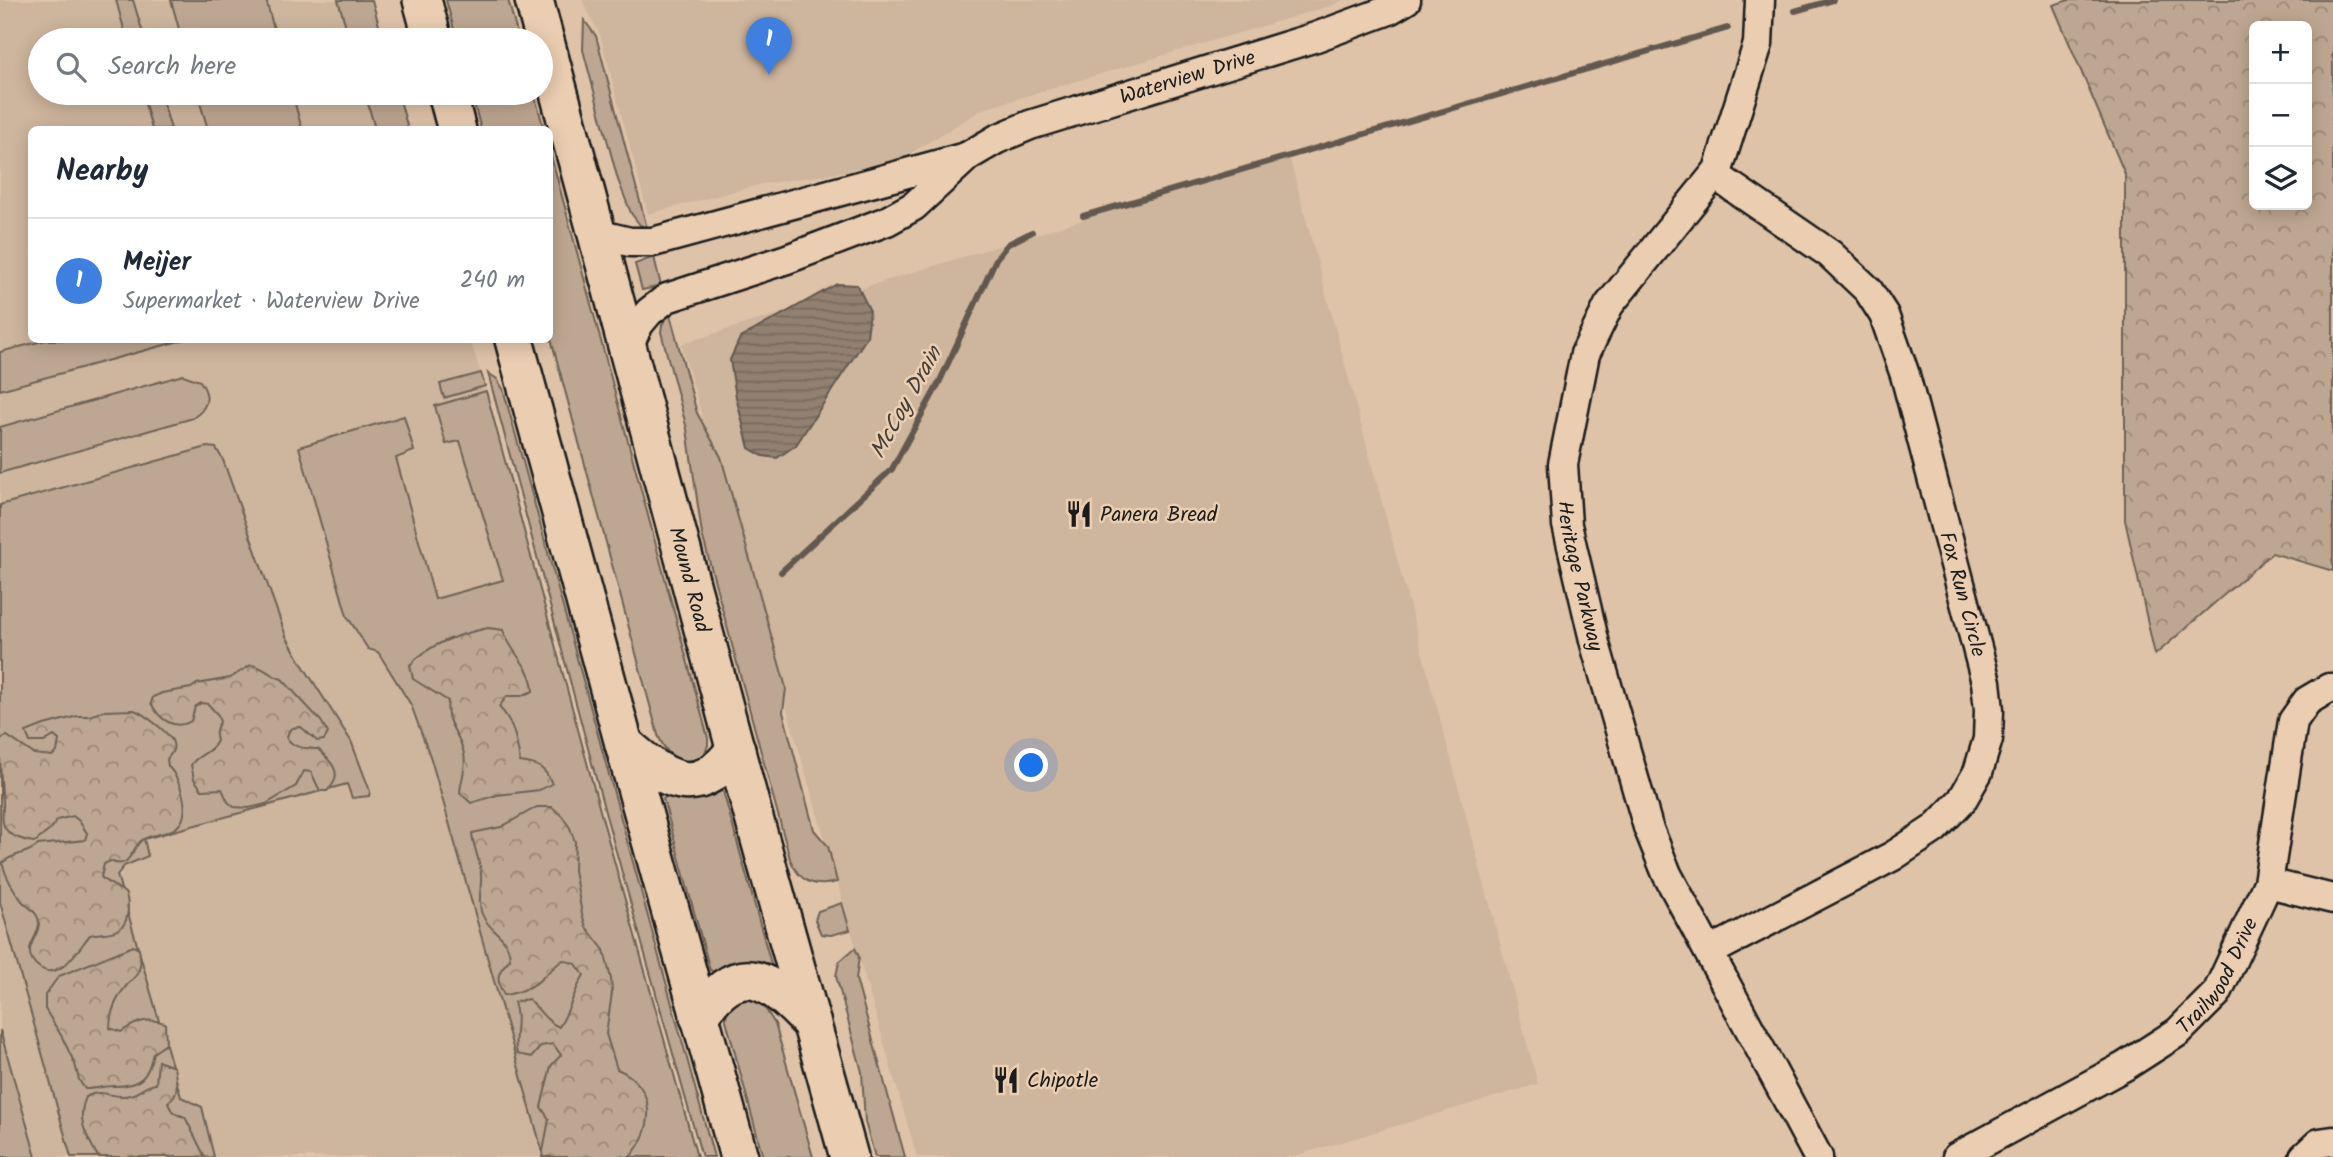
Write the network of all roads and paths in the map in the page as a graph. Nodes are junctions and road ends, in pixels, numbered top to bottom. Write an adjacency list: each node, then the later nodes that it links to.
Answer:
1 (422, 0): 5 (main road)
2 (534, 0): 6 (main road, Mound Road)
3 (1406, 0): 10 (street, Waterview Drive)
4 (1760, 0): 11 (street, Heritage Parkway)
5 (430, 28)
6 (541, 28)
7 (553, 72): 12 (main road, Mound Road)
8 (450, 105): 9 (main road)
9 (456, 126)
10 (968, 156): 12 (street, Waterview Drive); 14 (street, Waterview Drive)
11 (1715, 175): 20 (street, Heritage Parkway); 20 (street, Fox Run Circle)
12 (596, 234): 14 (main road, Mound Road)
13 (515, 343): 16 (main road)
14 (627, 348): 17 (main road, Mound Road)
15 (2333, 688): 18 (street, Trailwood Drive)
16 (624, 744): 17 (main road); 21 (main road)
17 (736, 749): 22 (main road, Mound Road)
18 (2268, 883): 19 (street); 27 (street, Trailwood Drive)
19 (2333, 899)
20 (1709, 952): 26 (street, Heritage Parkway)
21 (699, 1017): 22 (main road); 24 (main road)
22 (812, 1025): 25 (main road, Mound Road)
23 (2333, 1141): 28 (street)
24 (739, 1157)
25 (849, 1157)
26 (1818, 1157)
27 (1957, 1157)
28 (2304, 1157)

